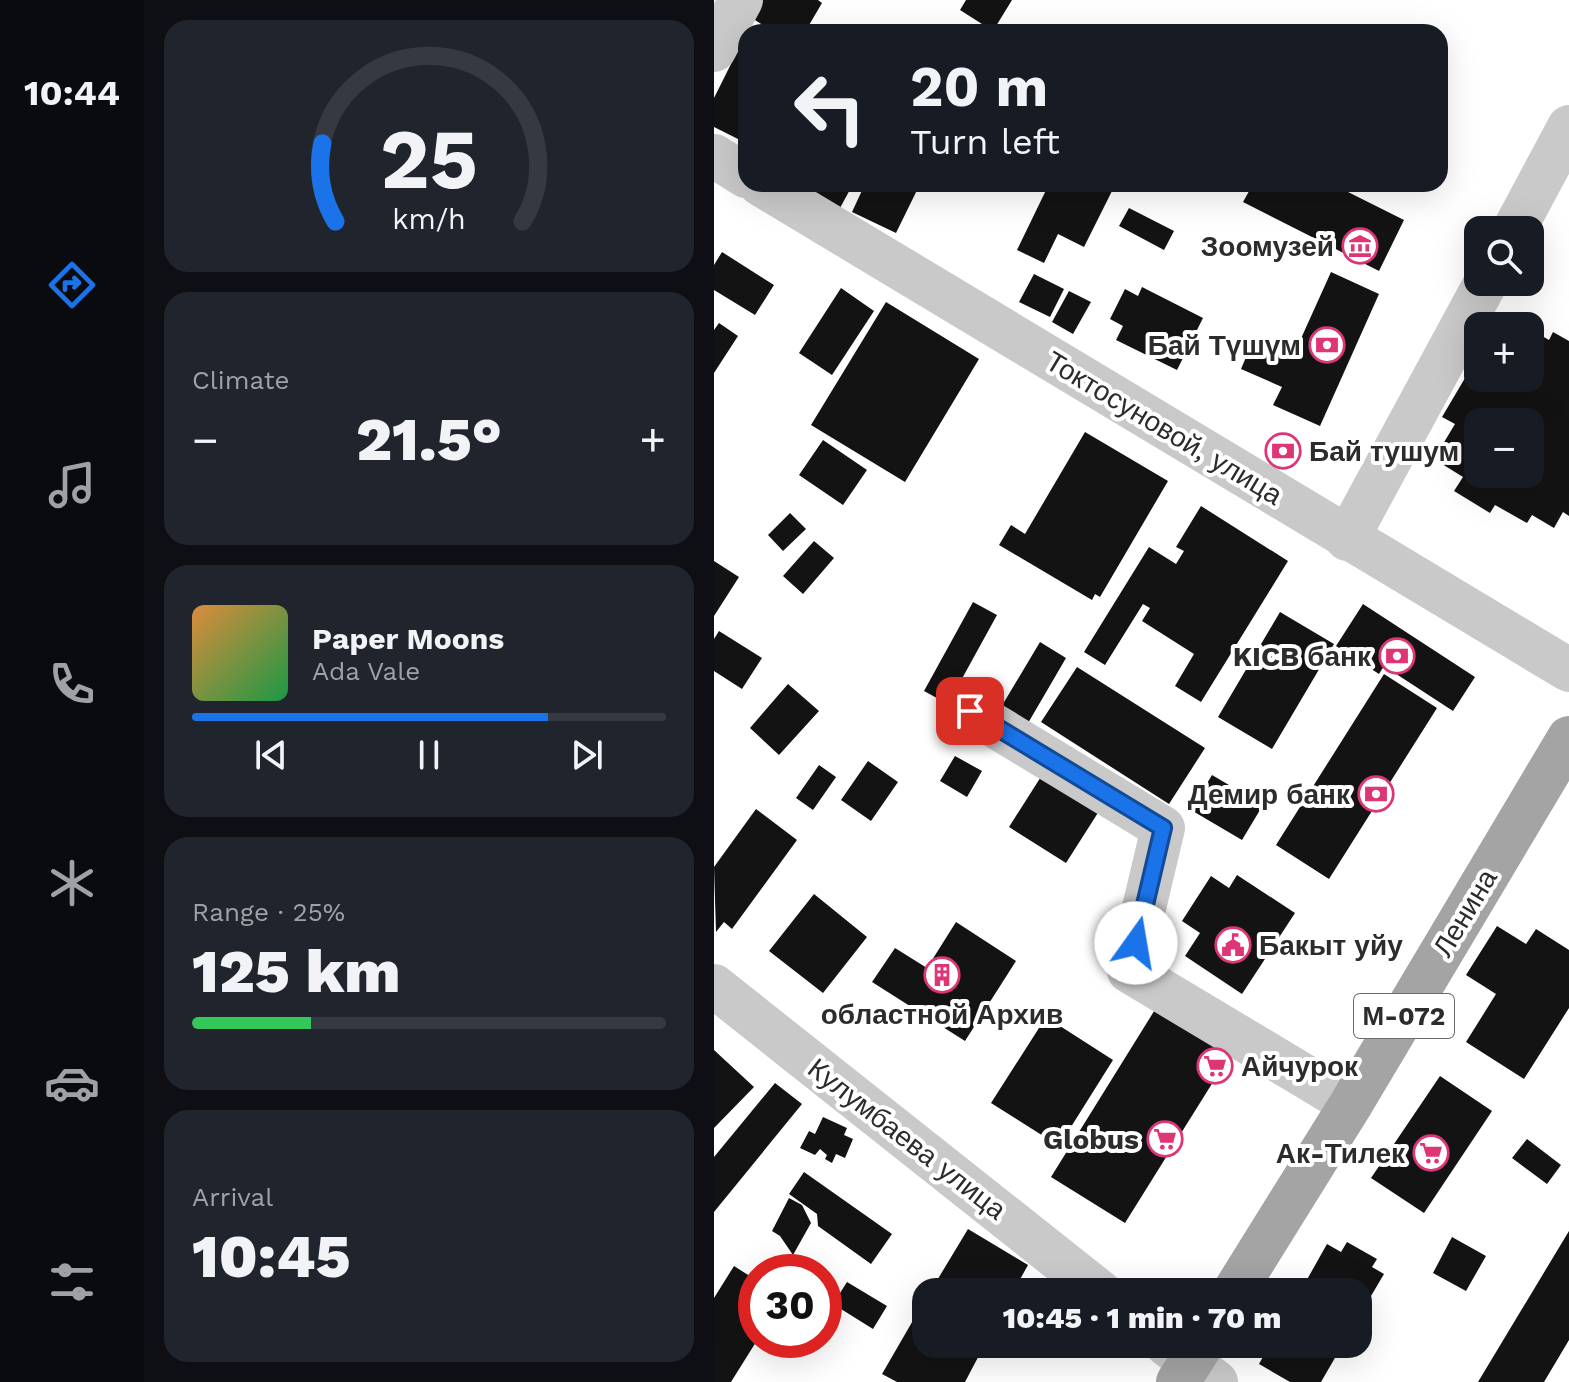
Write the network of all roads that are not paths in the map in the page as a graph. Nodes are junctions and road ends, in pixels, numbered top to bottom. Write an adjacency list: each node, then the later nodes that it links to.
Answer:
1 (741, 0): 2 (street)
2 (714, 50)
3 (1569, 127): 7 (street)
4 (714, 156): 5 (street)
5 (738, 171)
6 (773, 192): 9 (street, Токтосуновой, улица)
7 (1521, 216)
8 (1478, 296): 9 (street)
9 (1347, 539): 10 (street, Токтосуновой, улица)
10 (1569, 670)
11 (970, 711): 14 (street)
12 (1569, 738): 14 (main road, Ленина / М-072)
13 (714, 986): 15 (street, Кулумбаева улица)
14 (1351, 1104): 16 (main road, Ленина / М-072)
15 (1082, 1278)
16 (1243, 1278)

